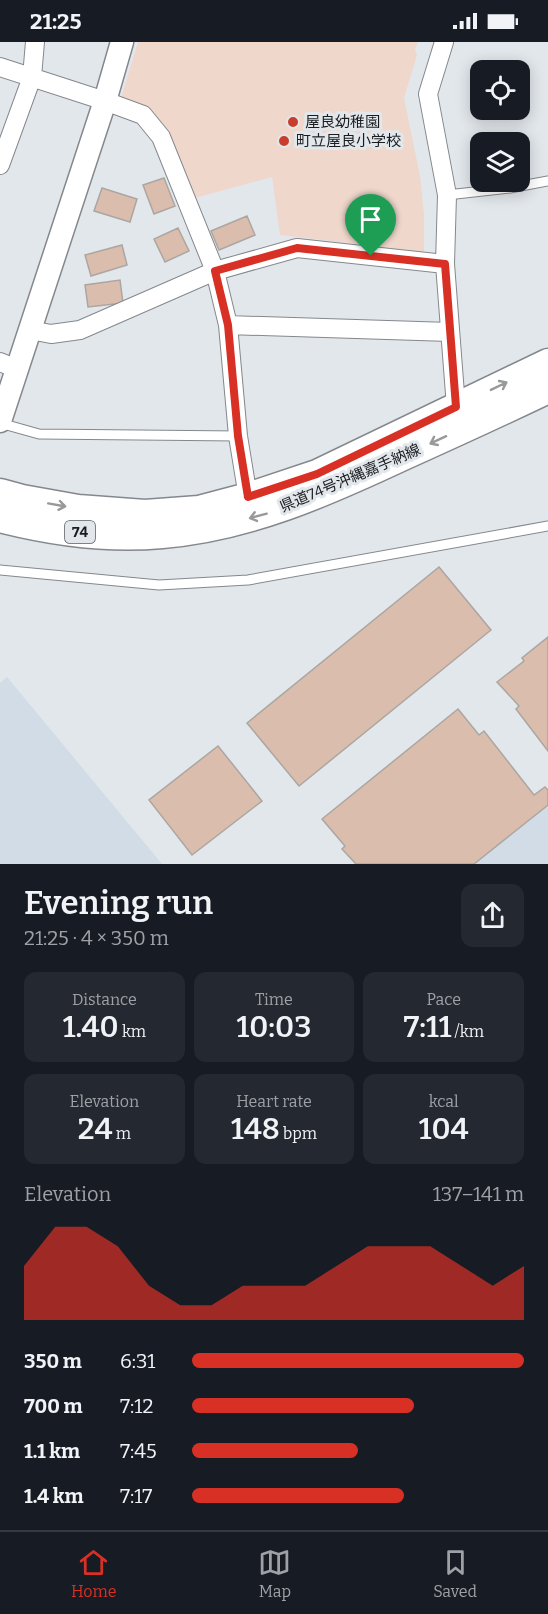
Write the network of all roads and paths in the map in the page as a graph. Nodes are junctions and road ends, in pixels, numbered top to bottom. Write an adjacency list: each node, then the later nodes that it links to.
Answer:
1 (34, 42): 5 (street)
2 (122, 42): 6 (street)
3 (444, 42): 9 (street)
4 (0, 67): 5 (street)
5 (32, 77): 6 (street); 7 (street)
6 (105, 101): 11 (street); 13 (street)
7 (0, 165)
8 (548, 181): 9 (lane)
9 (447, 195): 10 (street)
10 (445, 264): 11 (street); 14 (street)
11 (215, 271): 12 (street); 13 (street)
12 (228, 325): 14 (street); 20 (street)
13 (30, 330): 16 (street)
14 (450, 332): 18 (street)
15 (548, 363): 18 (main road, 県道74号沖縄嘉手納線 / 74, one-way to 15)
16 (8, 365): 19 (street)
17 (548, 389): 23 (main road, 県道74号沖縄嘉手納線 / 74, one-way to 23)
18 (456, 407): 22 (main road, 県道74号沖縄嘉手納線 / 74)
19 (0, 422): 20 (lane)
20 (238, 436): 22 (street)
21 (0, 493): 22 (main road, 県道74号沖縄嘉手納線 / 74, one-way to 22)
22 (248, 497)
23 (0, 518)
24 (548, 526): 25 (lane)
25 (0, 570)

